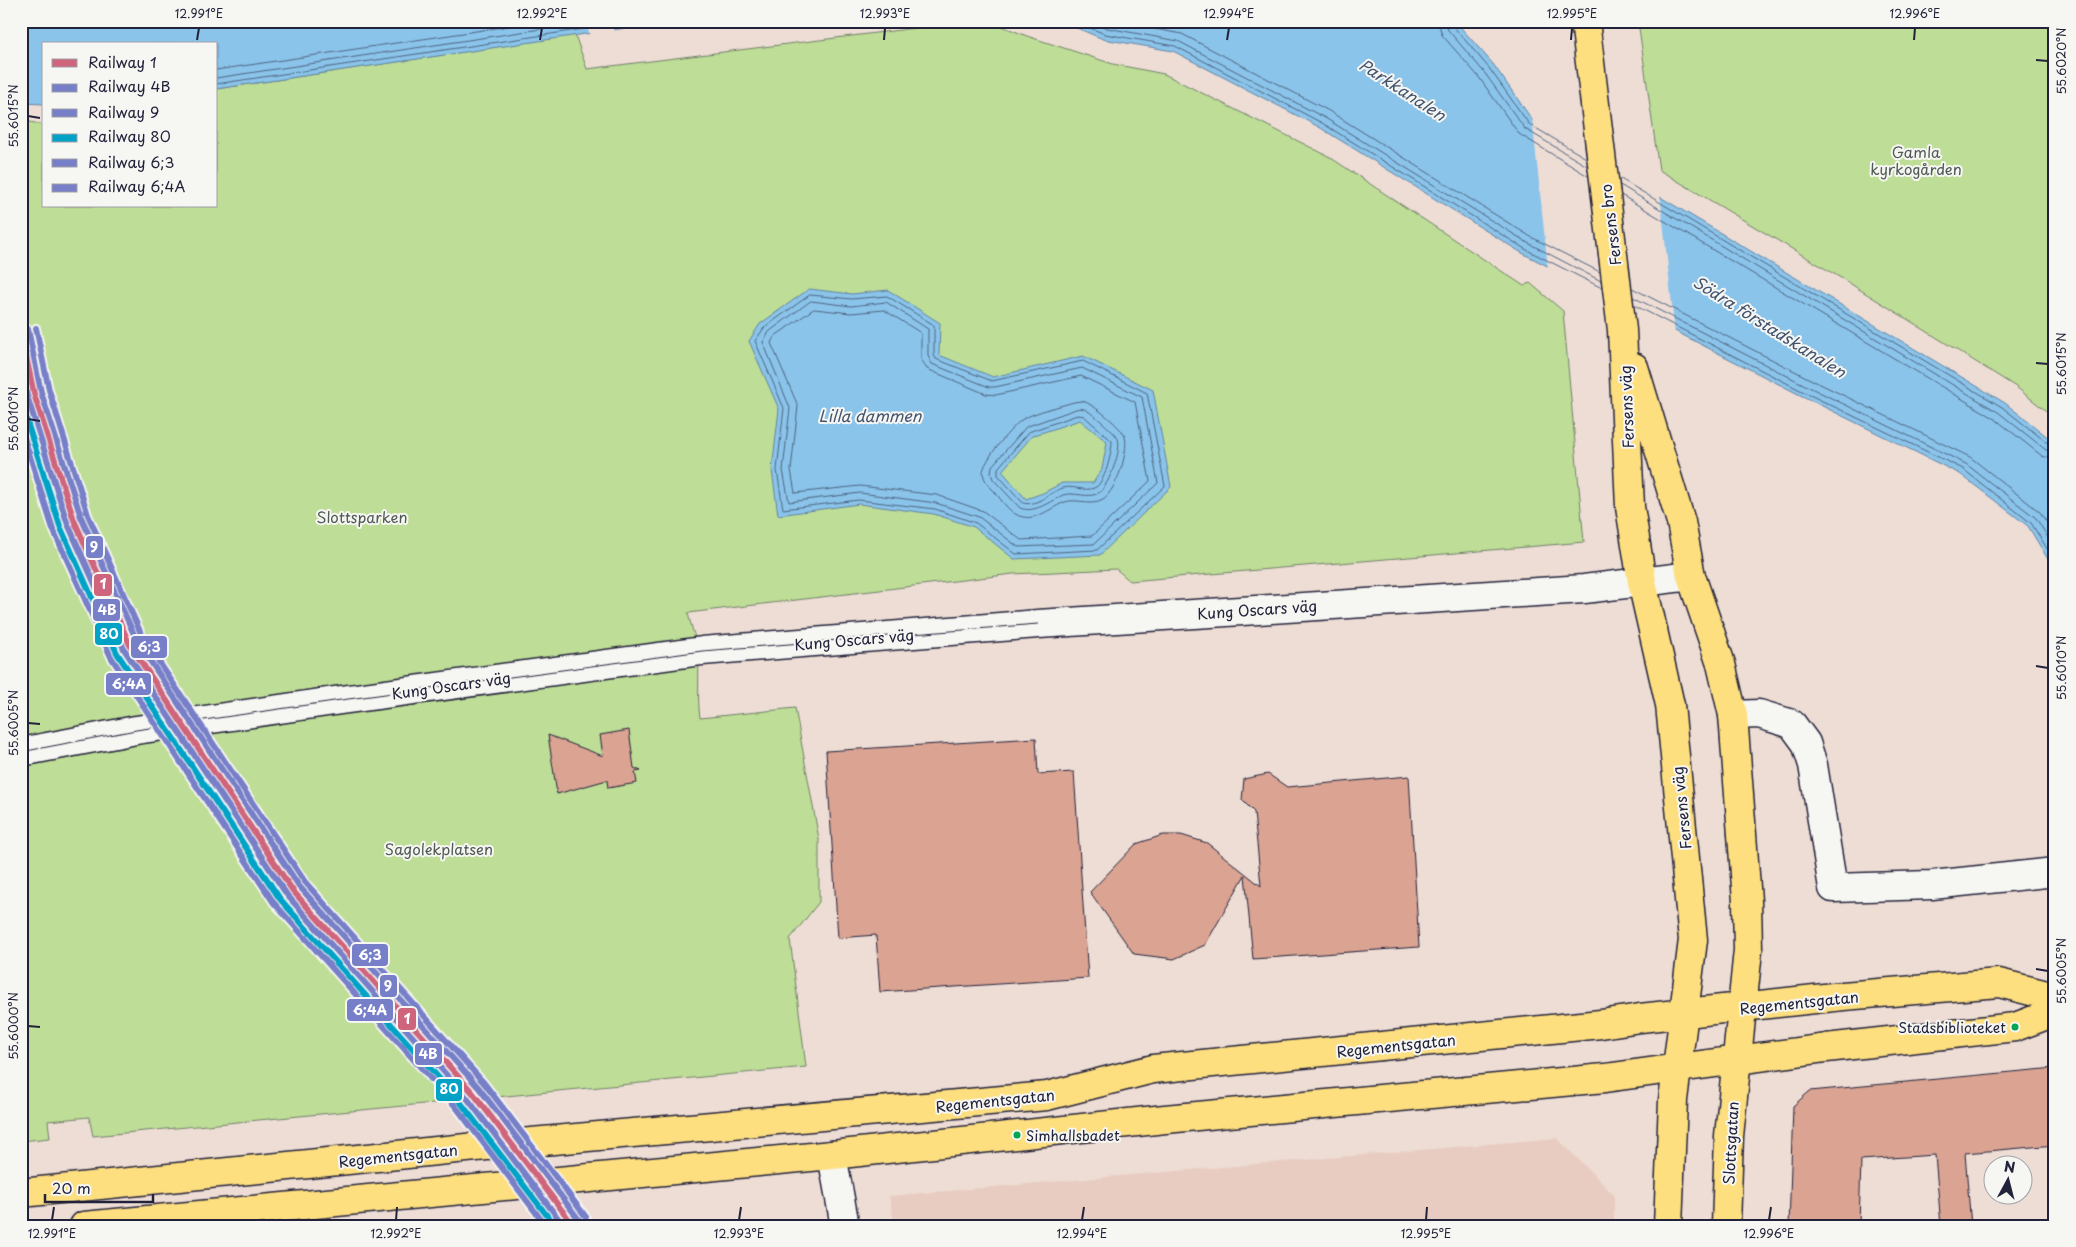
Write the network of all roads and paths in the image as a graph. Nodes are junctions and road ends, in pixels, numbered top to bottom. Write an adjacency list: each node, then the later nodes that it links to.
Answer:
1 (1584, 21): 2 (main road, Fersens bro)
2 (1622, 330): 3 (main road, Fersens väg); 4 (main road, Fersens väg)
3 (1692, 576): 4 (street, Kung Oscars väg); 5 (main road, Fersens väg)
4 (1642, 582): 6 (street, Kung Oscars väg); 11 (main road, Fersens väg)
5 (1733, 716): 7 (street); 9 (main road, Fersens väg)
6 (21, 752)
7 (2055, 872)
8 (2055, 997): 9 (main road, Regementsgatan)
9 (1741, 1008): 11 (main road, Regementsgatan); 12 (main road, Fersens väg)
10 (2055, 1012): 12 (main road)
11 (1685, 1013): 13 (main road, Fersens väg); 15 (main road, Regementsgatan)
12 (1736, 1061): 13 (main road); 19 (main road, Slottsgatan)
13 (1678, 1068): 14 (main road); 18 (main road, Fersens väg)
14 (832, 1156): 16 (main road); 17 (street)
15 (21, 1194)
16 (84, 1226)
17 (845, 1226)
18 (1668, 1226)
19 (1726, 1226)

